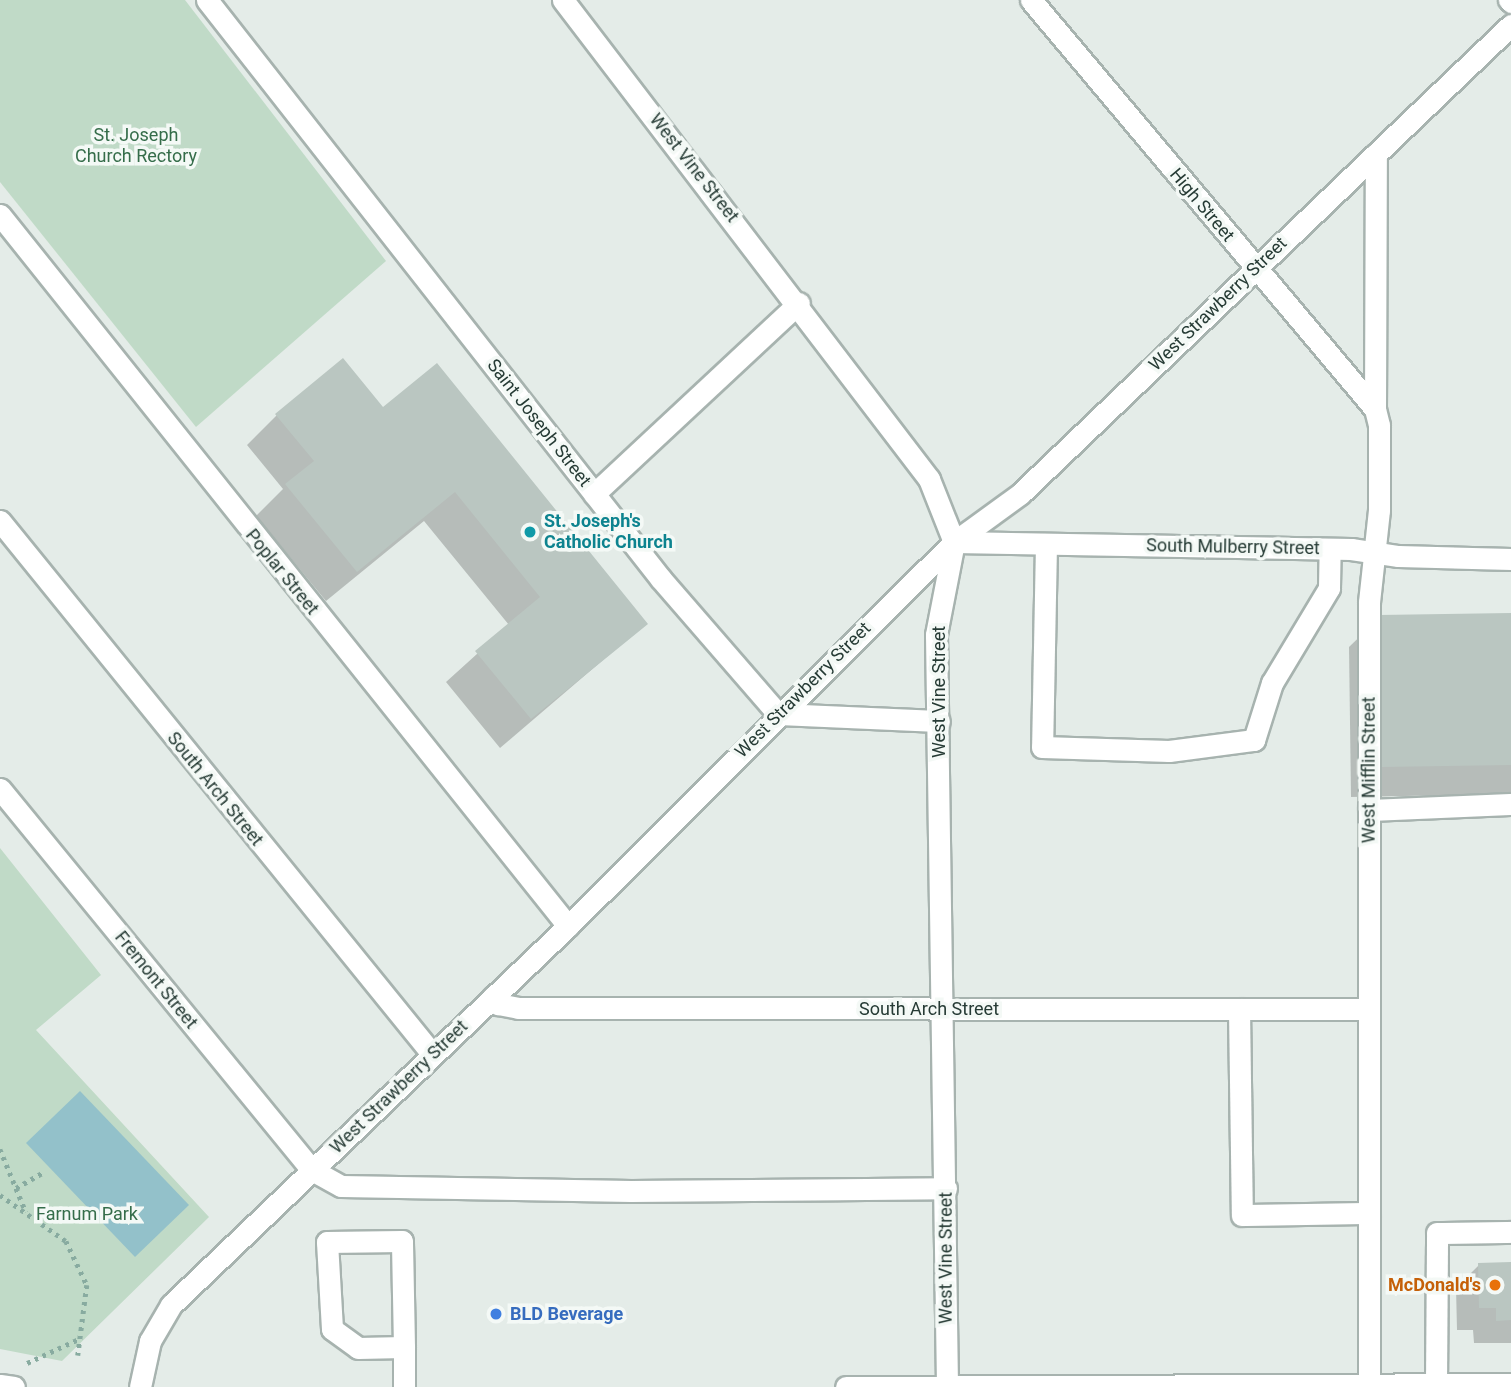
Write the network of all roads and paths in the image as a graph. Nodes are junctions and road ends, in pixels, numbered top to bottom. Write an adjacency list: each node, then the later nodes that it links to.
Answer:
1 (207, 0): 10 (street, Saint Joseph Street)
2 (563, 0): 8 (street, West Vine Street)
3 (1031, 0): 7 (street, High Street)
4 (1511, 25): 5 (street, West Strawberry Street)
5 (1376, 154): 7 (street, West Strawberry Street); 9 (street, West Mifflin Street)
6 (0, 215): 22 (street, Poplar Street)
7 (1255, 269): 9 (street, High Street); 12 (street, West Strawberry Street)
8 (799, 303): 10 (street); 12 (street, West Vine Street)
9 (1374, 409): 15 (street, West Mifflin Street)
10 (594, 494): 17 (street, Saint Joseph Street)
11 (0, 521): 27 (street, South Arch Street)
12 (954, 542): 13 (street, South Mulberry Street); 17 (street, West Strawberry Street); 18 (street, West Vine Street)
13 (1046, 544): 14 (street, South Mulberry Street); 14 (street)
14 (1330, 549): 15 (street, South Mulberry Street)
15 (1375, 552): 16 (street, South Mulberry Street); 21 (street, West Mifflin Street)
16 (1511, 559)
17 (778, 714): 18 (street); 22 (street, West Strawberry Street)
18 (939, 721): 24 (street, West Vine Street)
19 (0, 789): 29 (street, Fremont Street)
20 (1511, 804): 21 (street)
21 (1369, 810): 26 (street, West Mifflin Street)
22 (568, 926): 23 (street, West Strawberry Street)
23 (493, 998): 24 (street, South Arch Street); 27 (street, West Strawberry Street)
24 (944, 1009): 25 (street, South Arch Street); 32 (street, West Vine Street)
25 (1240, 1009): 26 (street, South Arch Street); 34 (street)
26 (1369, 1009): 34 (street, West Mifflin Street)
27 (433, 1055): 29 (street, West Strawberry Street)
28 (0, 1149): 31 (path)
29 (312, 1170): 32 (street); 46 (street, West Strawberry Street)
30 (42, 1173): 31 (path)
31 (16, 1188): 35 (path)
32 (946, 1188): 49 (street, West Vine Street)
33 (0, 1195): 35 (path)
34 (1369, 1213): 44 (street, West Mifflin Street)
35 (27, 1214): 37 (path)
36 (1511, 1232): 43 (street)
37 (80, 1338): 39 (path); 40 (path)
38 (404, 1347): 38 (street); 47 (street)
39 (78, 1355)
40 (27, 1363)
41 (1511, 1384): 43 (street)
42 (0, 1385): 45 (street)
43 (1436, 1385): 44 (street)
44 (1369, 1386): 49 (street)
45 (14, 1387)
46 (140, 1387)
47 (404, 1387)
48 (846, 1387): 49 (street)
49 (947, 1387)

